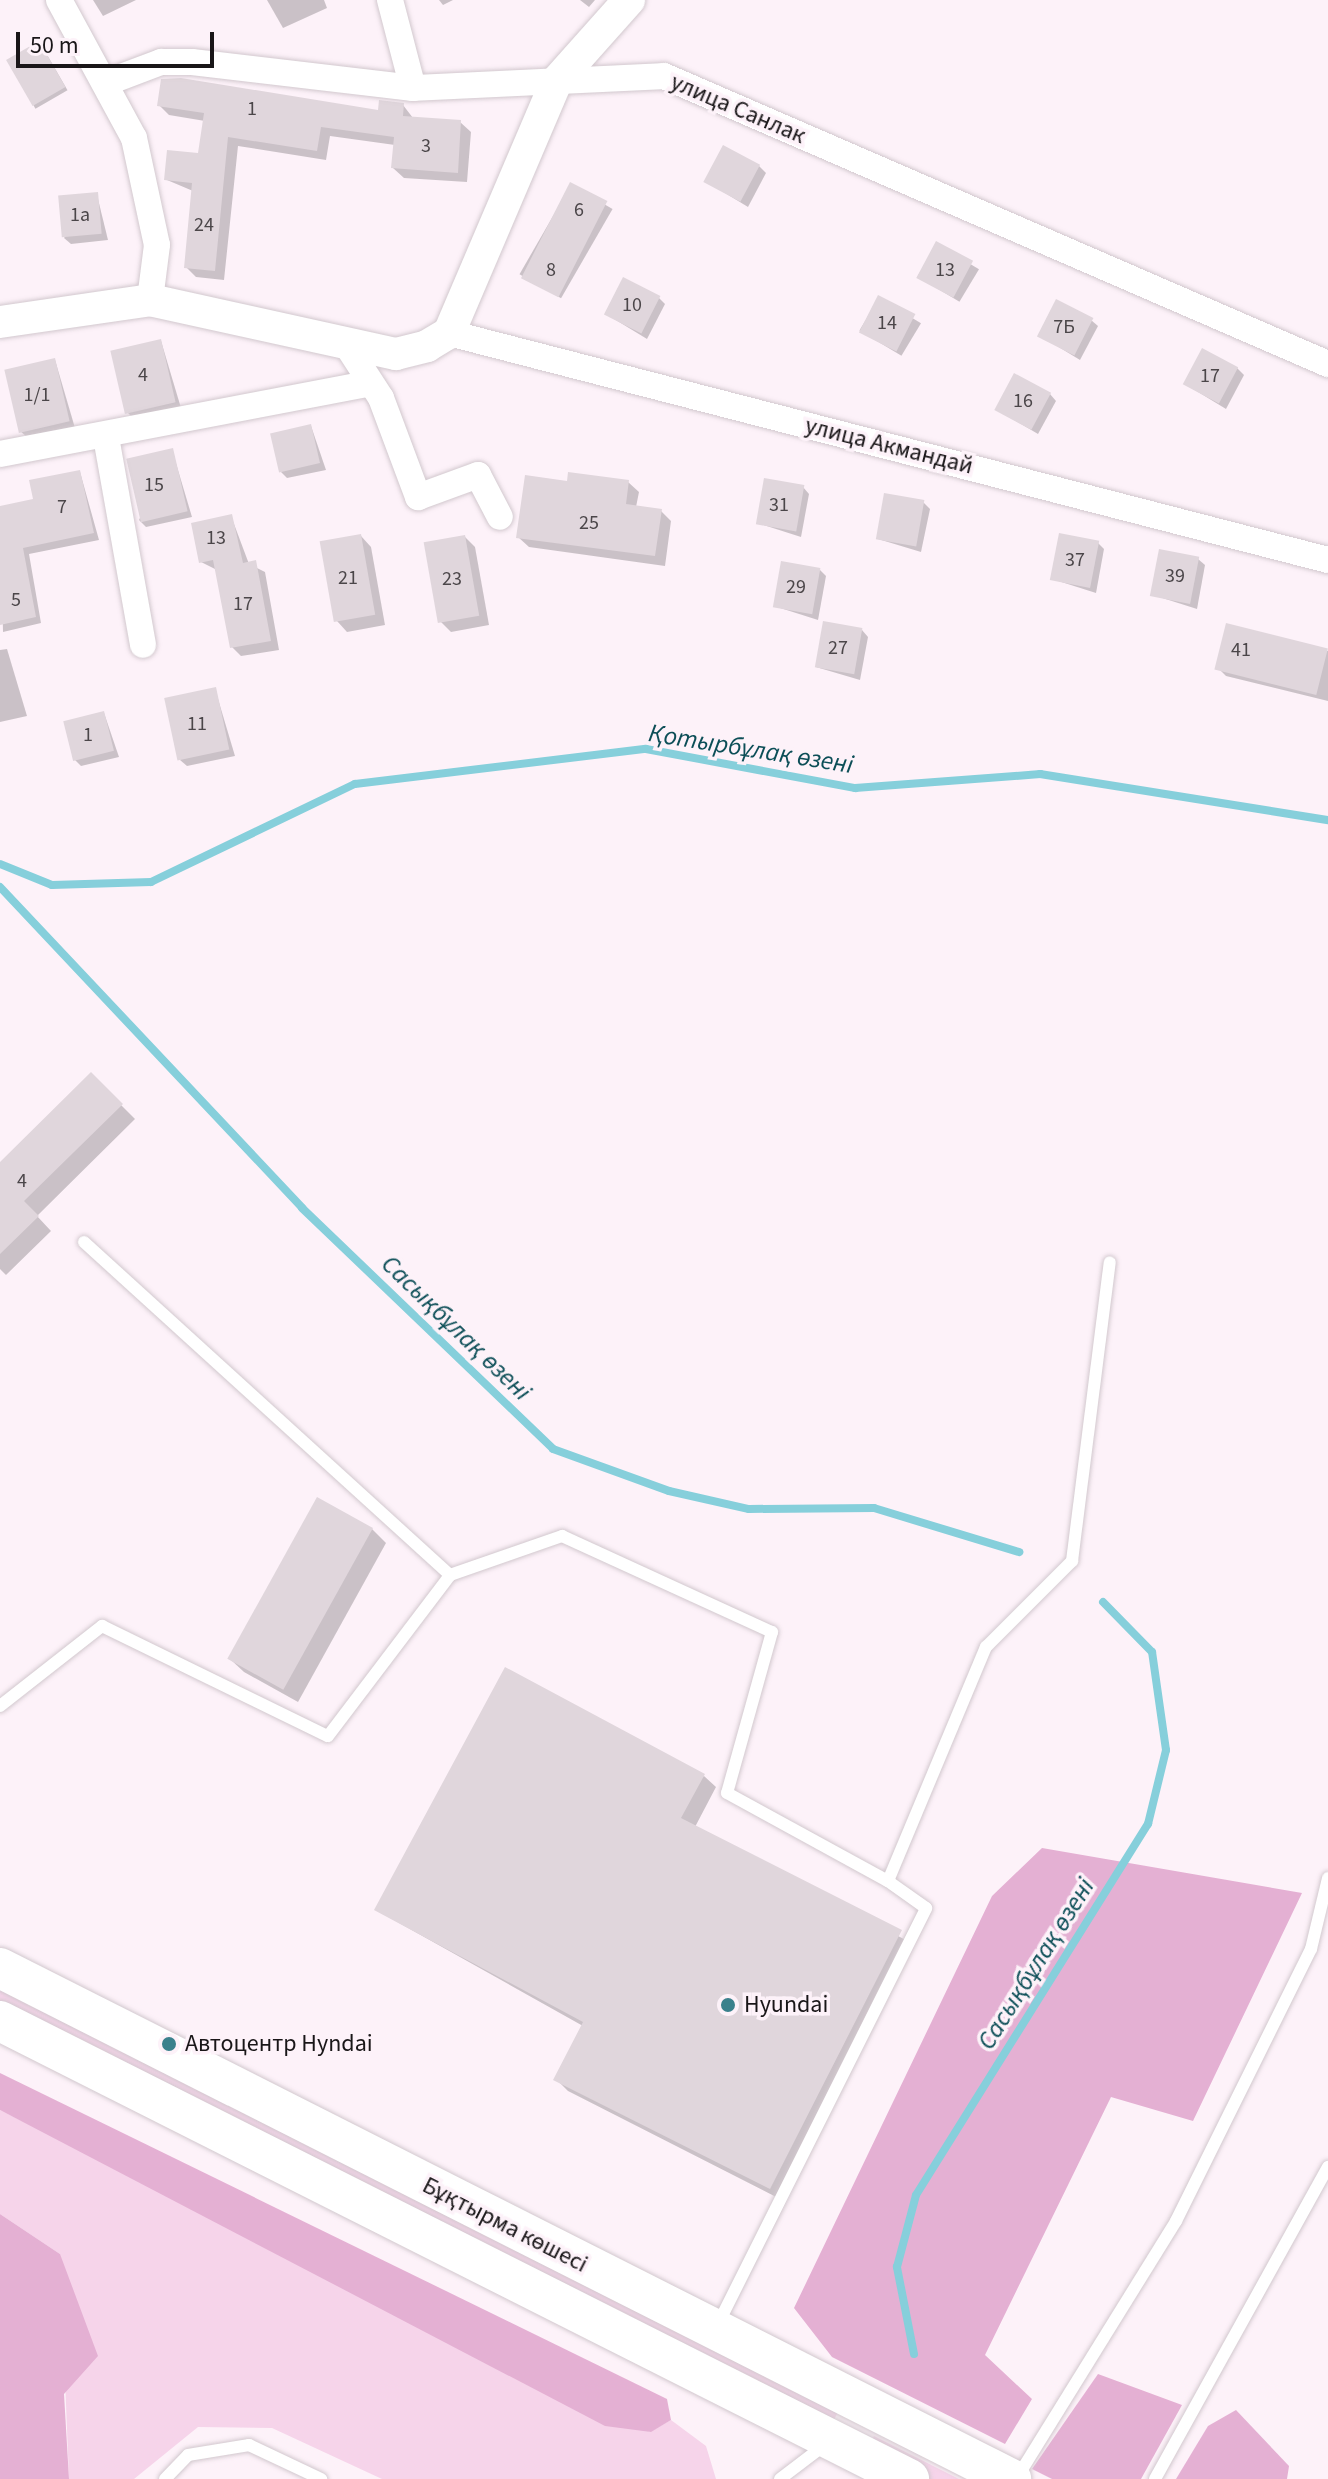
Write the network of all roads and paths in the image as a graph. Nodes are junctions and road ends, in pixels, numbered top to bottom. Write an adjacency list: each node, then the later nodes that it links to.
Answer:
1 (59, 0): 4 (street)
2 (390, 0): 6 (street)
3 (629, 0): 5 (street)
4 (108, 82): 6 (street, улица Санлак); 7 (street)
5 (556, 82): 6 (street, улица Санлак); 9 (street); 11 (street, улица Санлак)
6 (413, 88)
7 (150, 300): 8 (street); 10 (street)
8 (0, 322)
9 (449, 333): 10 (street); 16 (street, улица Акмандай)
10 (344, 341): 12 (street)
11 (1328, 364)
12 (368, 384): 13 (street); 15 (street)
13 (106, 437): 14 (street); 17 (street)
14 (0, 454)
15 (500, 517)
16 (1328, 560)
17 (143, 645)
18 (84, 1242): 20 (lane)
19 (1110, 1262): 23 (lane)
20 (450, 1575): 21 (lane); 23 (lane)
21 (0, 1706)
22 (1328, 1878): 34 (lane)
23 (888, 1881): 27 (lane)
24 (0, 1968): 27 (main road, Бұқтырма көшесі)
25 (0, 2021): 29 (main road, Бұқтырма көшесі)
26 (1328, 2167): 35 (lane)
27 (714, 2330): 28 (main road, Бұқтырма көшесі)
28 (853, 2400): 29 (main road); 34 (main road, Бұқтырма көшесі)
29 (833, 2440): 32 (lane); 33 (main road, Бұқтырма көшесі)
30 (165, 2479): 31 (lane)
31 (321, 2479)
32 (780, 2479)
33 (909, 2479)
34 (1013, 2479)
35 (1155, 2479)

